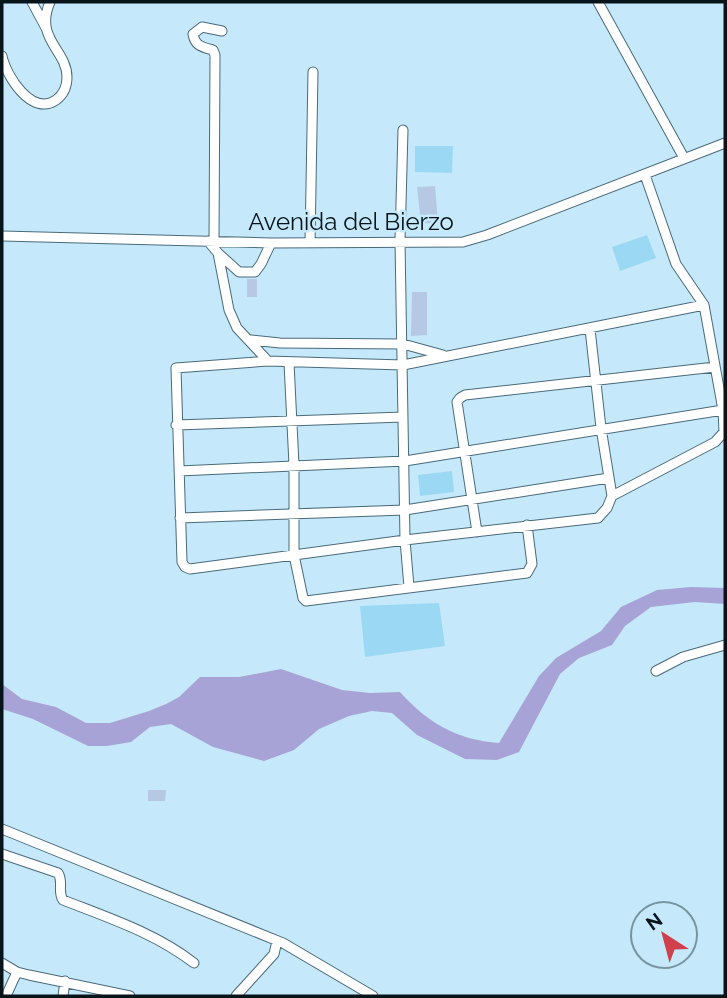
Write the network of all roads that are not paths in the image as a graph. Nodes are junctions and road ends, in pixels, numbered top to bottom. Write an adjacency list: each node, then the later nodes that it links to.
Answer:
1 (32, 2): 4 (street)
2 (50, 2): 4 (street)
3 (598, 2): 10 (street)
4 (46, 29): 6 (street)
5 (222, 31): 13 (street)
6 (2, 56)
7 (313, 72): 16 (street)
8 (403, 130): 14 (street)
9 (725, 143): 10 (street, Avenida del Bierzo)
10 (684, 158): 11 (street, Avenida del Bierzo)
11 (645, 175): 14 (street, Avenida del Bierzo); 18 (street)
12 (2, 236): 13 (street, Avenida del Bierzo)
13 (211, 241): 15 (street, Avenida del Bierzo); 17 (street)
14 (400, 241): 16 (street, Avenida del Bierzo); 21 (street)
15 (271, 243): 16 (street, Avenida del Bierzo); 17 (street)
16 (310, 243)
17 (218, 253): 20 (street)
18 (704, 305): 19 (street); 26 (street)
19 (590, 329): 22 (street); 27 (street)
20 (251, 340): 21 (street); 23 (street)
21 (403, 344): 22 (street); 25 (street)
22 (446, 356): 25 (street)
23 (268, 361): 24 (street); 31 (street)
24 (289, 363): 25 (street); 30 (street)
25 (403, 365): 29 (street)
26 (715, 367): 27 (street); 28 (street)
27 (596, 380): 32 (street); 33 (street)
28 (723, 410): 32 (street); 38 (street)
29 (404, 416): 30 (street); 34 (street)
30 (292, 420): 31 (street); 35 (street)
31 (176, 425): 36 (street)
32 (600, 428): 33 (street); 37 (street)
33 (465, 453): 34 (street); 39 (street)
34 (405, 461): 35 (street); 40 (street)
35 (294, 466): 36 (street); 41 (street)
36 (179, 471): 42 (street)
37 (609, 478): 38 (street); 39 (street)
38 (612, 496): 43 (street)
39 (472, 500): 40 (street); 44 (street)
40 (405, 510): 41 (street); 45 (street)
41 (294, 514): 42 (street); 46 (street)
42 (180, 518): 46 (street)
43 (527, 525): 44 (street); 47 (street)
44 (477, 532): 45 (street)
45 (405, 540): 46 (street); 47 (street)
46 (294, 555): 47 (street)
47 (409, 587)
48 (725, 645): 49 (street)
49 (656, 671)
50 (2, 829): 52 (street)
51 (2, 854): 54 (street)
52 (277, 941): 61 (street); 62 (street)
53 (2, 962): 55 (street)
54 (194, 963)
55 (17, 972): 56 (street); 58 (street)
56 (65, 981): 57 (street); 59 (street)
57 (116, 995): 60 (street)
58 (6, 996)
59 (63, 996)
60 (130, 996)
61 (236, 996)
62 (373, 996)

